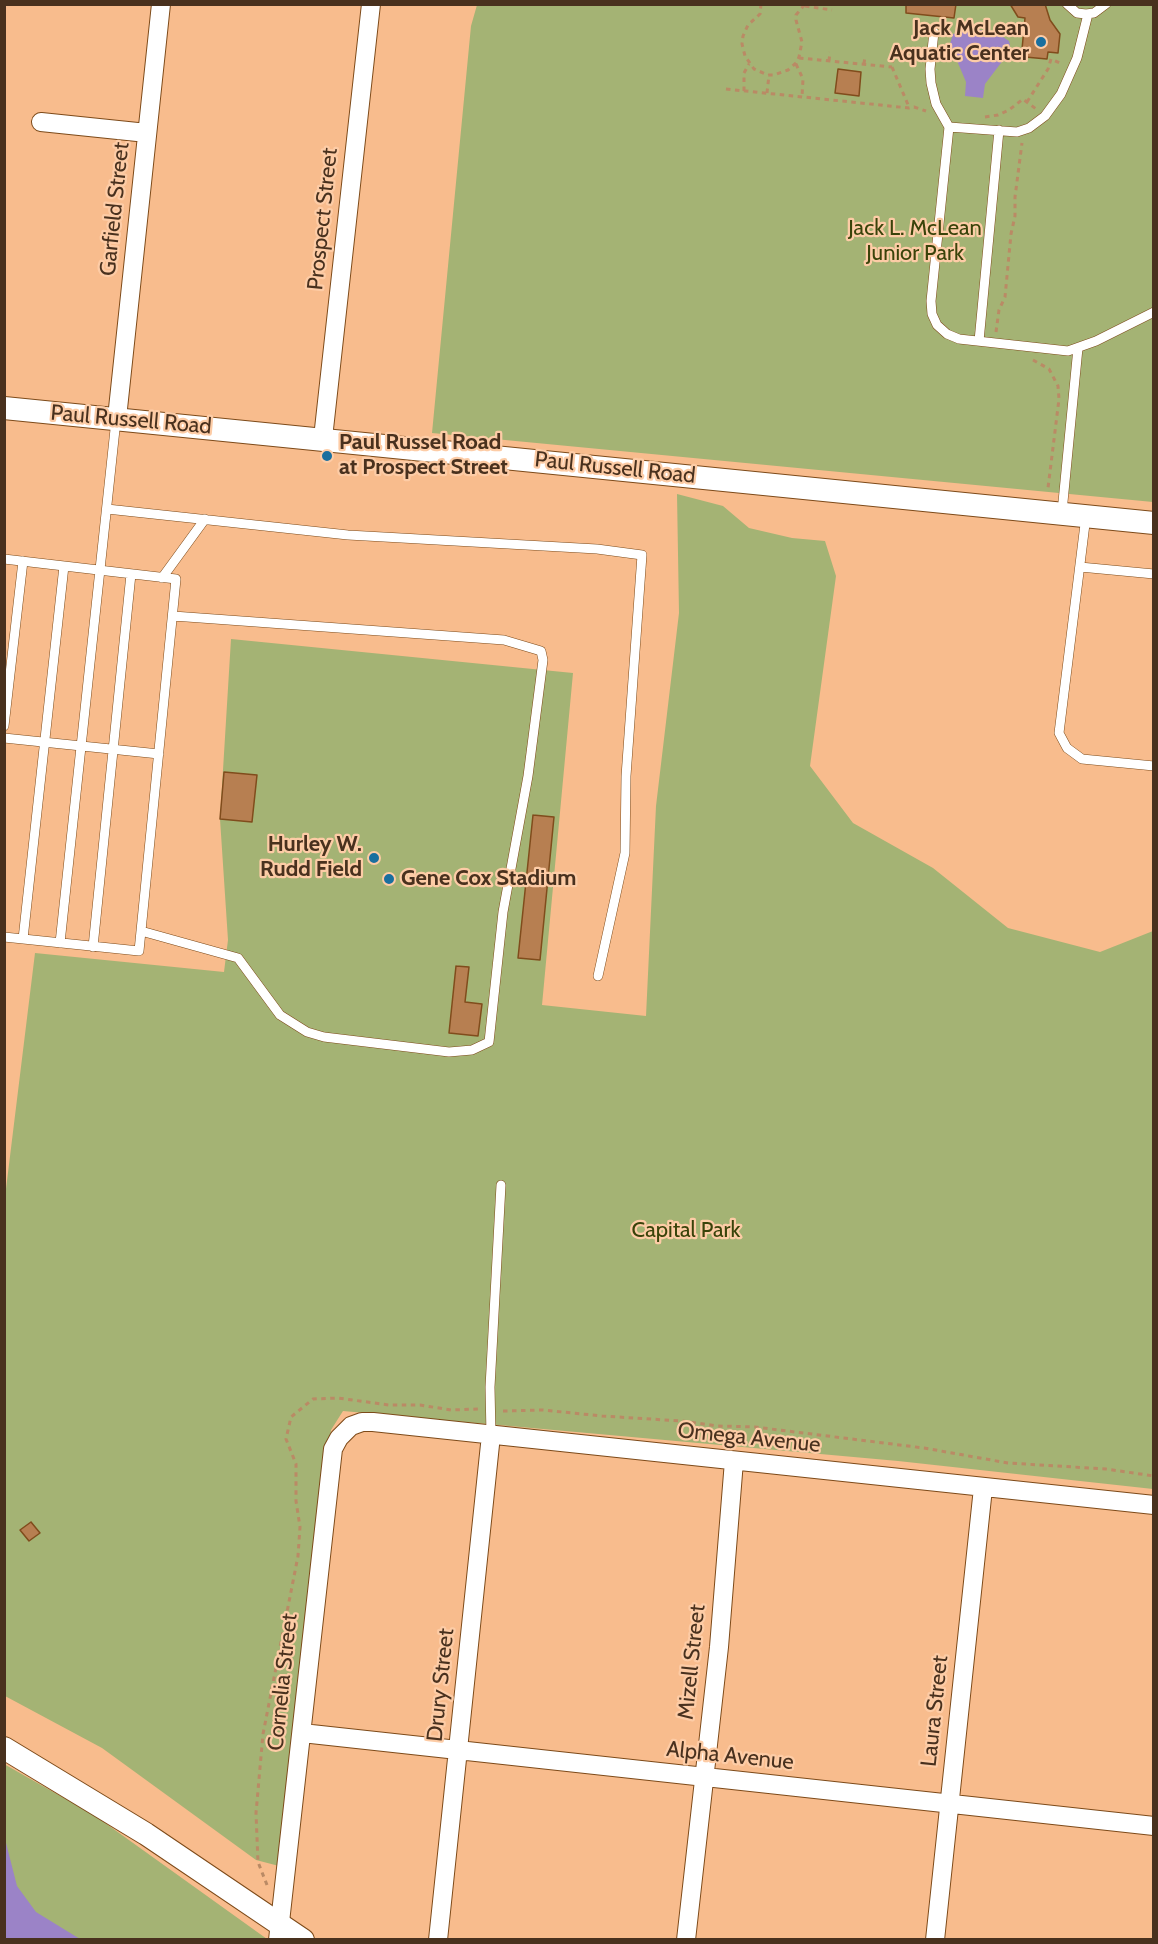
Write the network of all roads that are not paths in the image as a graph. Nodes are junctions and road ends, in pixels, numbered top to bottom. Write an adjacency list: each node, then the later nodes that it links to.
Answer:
1 (161, 4): 10 (street, Garfield Street)
2 (371, 4): 16 (street, Prospect Street)
3 (1067, 4): 5 (lane)
4 (1106, 4): 5 (lane)
5 (1088, 14): 9 (lane)
6 (934, 32): 8 (lane)
7 (41, 122): 10 (street)
8 (949, 127): 9 (lane); 12 (lane)
9 (999, 130): 12 (lane)
10 (147, 133): 15 (street, Garfield Street)
11 (1154, 312): 13 (lane)
12 (979, 341): 13 (lane)
13 (1077, 348): 18 (lane)
14 (4, 408): 15 (street, Paul Russell Road)
15 (117, 418): 16 (street, Paul Russell Road); 17 (lane)
16 (323, 438): 18 (street, Paul Russell Road)
17 (106, 508): 20 (lane); 26 (lane)
18 (1062, 513): 19 (street, Paul Russell Road)
19 (1086, 516): 21 (street, Paul Russell Road); 25 (lane)
20 (205, 519): 29 (lane); 43 (lane)
21 (1154, 522)
22 (4, 559): 23 (lane)
23 (23, 561): 24 (lane); 31 (lane)
24 (64, 566): 26 (lane); 33 (lane)
25 (1080, 567): 28 (lane); 37 (lane)
26 (100, 571): 27 (lane); 34 (lane)
27 (131, 574): 29 (lane); 35 (lane)
28 (1154, 574)
29 (162, 578): 30 (lane)
30 (173, 616): 36 (lane); 38 (lane)
31 (4, 726)
32 (4, 738): 33 (lane)
33 (44, 742): 34 (lane); 40 (lane)
34 (80, 745): 35 (lane); 41 (lane)
35 (113, 749): 36 (lane); 42 (lane)
36 (159, 754): 38 (lane)
37 (1154, 766)
38 (141, 931): 42 (lane)
39 (4, 937): 40 (lane)
40 (22, 939): 41 (lane)
41 (60, 943): 42 (lane)
42 (93, 947)
43 (598, 976)
44 (501, 1185): 46 (lane)
45 (343, 1433): 46 (street, Omega Avenue); 50 (street, Cornelia Street)
46 (491, 1435): 47 (street, Omega Avenue); 52 (street, Drury Street)
47 (734, 1461): 48 (street, Omega Avenue); 53 (street, Mizell Street)
48 (983, 1488): 49 (street, Omega Avenue); 54 (street, Laura Street)
49 (1154, 1505)
50 (302, 1733): 52 (street, Alpha Avenue); 56 (street, Cornelia Street)
51 (4, 1748): 56 (street)
52 (459, 1751): 53 (street, Alpha Avenue); 58 (street, Drury Street)
53 (704, 1777): 54 (street, Alpha Avenue); 59 (street, Mizell Street)
54 (950, 1804): 55 (street, Alpha Avenue); 60 (street, Laura Street)
55 (1154, 1826)
56 (275, 1925): 57 (street)
57 (303, 1940)
58 (438, 1940)
59 (686, 1940)
60 (935, 1940)

